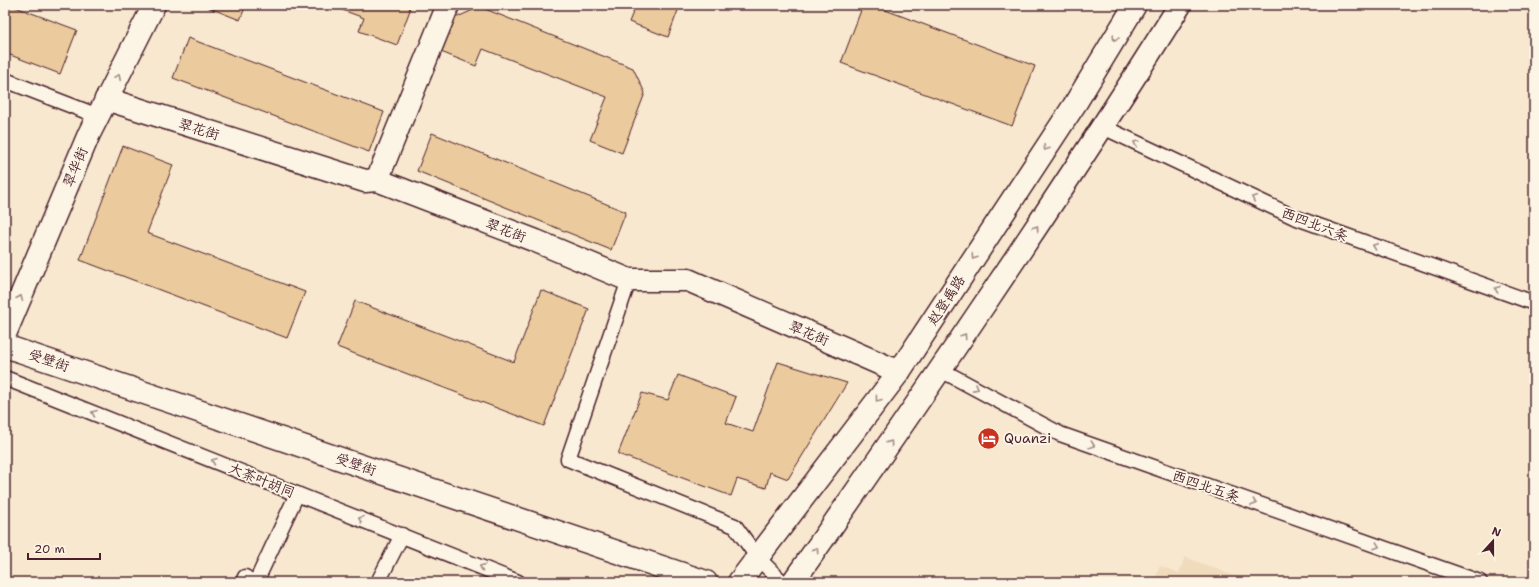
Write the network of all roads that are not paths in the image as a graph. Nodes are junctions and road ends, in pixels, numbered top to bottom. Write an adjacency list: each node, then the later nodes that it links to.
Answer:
1 (154, 5): 6 (street, 翠华街, one-way to 1)
2 (448, 5): 8 (street)
3 (1135, 5): 14 (street, 赵登禹路, one-way to 14)
4 (1180, 5): 7 (street)
5 (5, 80): 6 (lane)
6 (102, 108): 8 (street, 翠花街); 11 (street, 翠华街, one-way to 6)
7 (1103, 127): 10 (lane, 西四北六条, one-way to 7); 13 (street, one-way to 7)
8 (377, 180): 9 (street, 翠花街)
9 (629, 280): 14 (street, 翠花街); 18 (lane)
10 (1534, 302)
11 (5, 334)
12 (5, 346): 24 (street, 受壁街)
13 (942, 370): 27 (street, one-way to 13); 28 (lane, 西四北五条, one-way to 28)
14 (899, 372): 18 (street, 赵登禹路, one-way to 18)
15 (5, 378): 16 (lane, 大茶叶胡同, one-way to 15)
16 (297, 494): 17 (lane, 大茶叶胡同, one-way to 16); 21 (lane)
17 (402, 535): 22 (lane); 23 (lane, 大茶叶胡同, one-way to 17)
18 (758, 558): 25 (street, 赵登禹路); 26 (lane)
19 (243, 582): 20 (lane)
20 (252, 582)
21 (256, 582)
22 (378, 582)
23 (518, 582)
24 (706, 582)
25 (739, 582)
26 (782, 582)
27 (793, 582)
28 (1480, 582)

